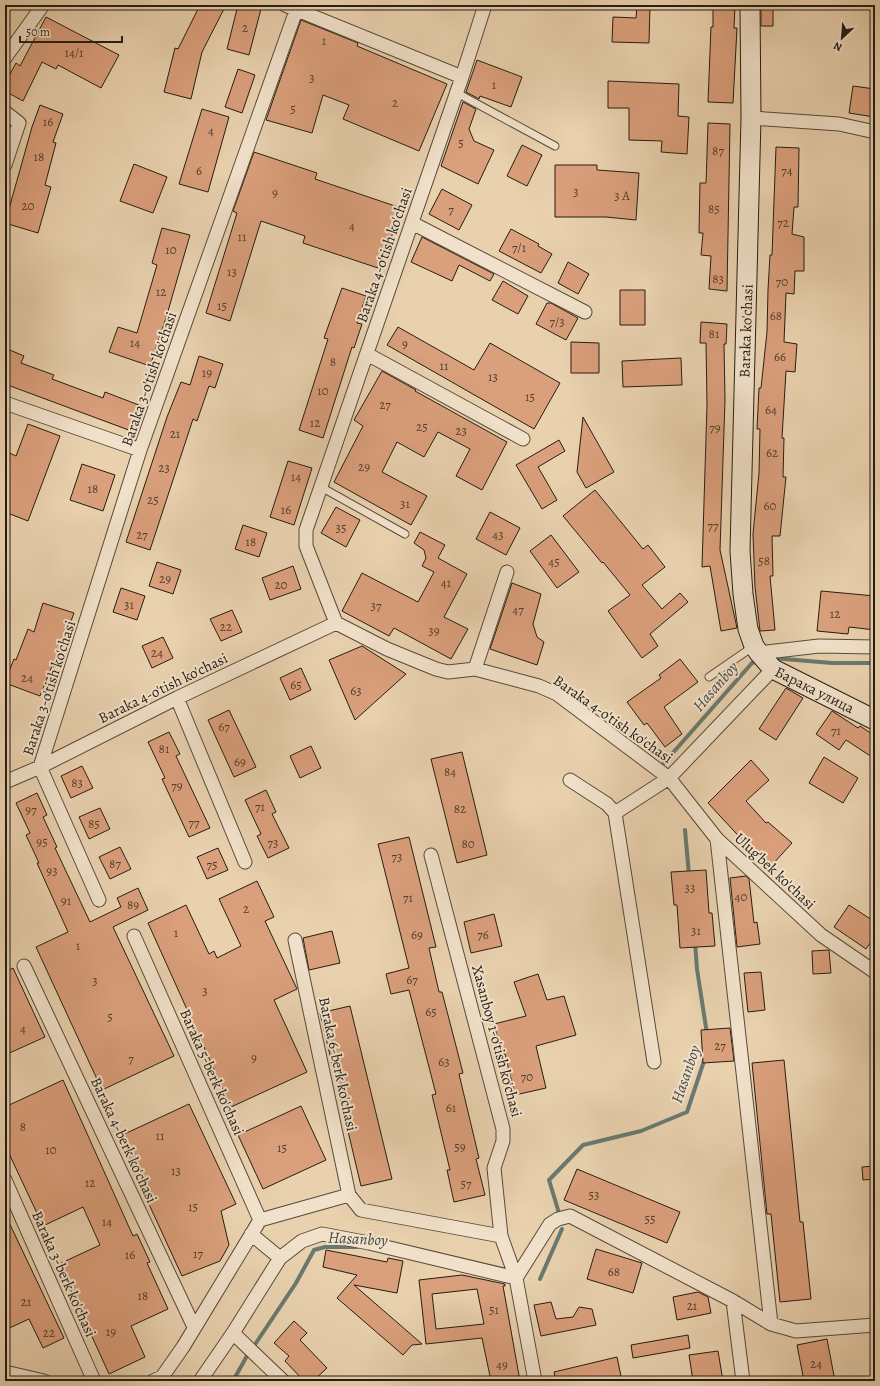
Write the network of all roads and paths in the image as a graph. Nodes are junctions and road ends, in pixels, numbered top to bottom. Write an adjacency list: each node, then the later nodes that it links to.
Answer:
1 (43, 5): 5 (street)
2 (485, 5): 6 (street, Baraka 4-o'tish ko'chasi)
3 (750, 5): 9 (main road, Baraka ko'chasi)
4 (293, 6): 6 (street); 18 (street, Baraka 3-o'tish ko'chasi)
5 (5, 58)
6 (462, 77): 7 (street, Baraka 4-o'tish ko'chasi)
7 (457, 93): 11 (lane); 13 (street, Baraka 4-o'tish ko'chasi)
8 (5, 112): 12 (street)
9 (752, 118): 10 (street); 24 (main road, Baraka ko'chasi)
10 (875, 132)
11 (555, 146)
12 (5, 165)
13 (412, 223): 14 (street); 15 (street, Baraka 4-o'tish ko'chasi)
14 (585, 312)
15 (367, 354): 17 (street); 19 (street, Baraka 4-o'tish ko'chasi)
16 (5, 403): 18 (street)
17 (523, 439)
18 (140, 450): 29 (street, Baraka 3-o'tish ko'chasi)
19 (321, 487): 20 (lane); 22 (street, Baraka 4-o'tish ko'chasi)
20 (405, 534)
21 (507, 572): 25 (street)
22 (336, 623): 25 (street, Baraka 4-o'tish ko'chasi); 27 (street, Baraka 4-o'tish ko'chasi)
23 (875, 647): 24 (street)
24 (764, 658): 26 (lane); 28 (main road, Барака улица); 30 (street)
25 (475, 669): 30 (street, Baraka 4-o'tish ko'chasi)
26 (709, 677)
27 (178, 698): 29 (street, Baraka 4-o'tish ko'chasi); 36 (street)
28 (875, 720)
29 (40, 767): 32 (street, Baraka 4-o'tish ko'chasi); 37 (street)
30 (669, 778): 33 (street); 34 (street, Ulug'bek ko'chasi)
31 (570, 780): 33 (street)
32 (5, 782)
33 (615, 814): 42 (street)
34 (717, 839): 41 (street, Ulug'bek ko'chasi); 51 (street)
35 (431, 855): 47 (street, Xasanboy 1-o'tish ko'chasi)
36 (245, 862)
37 (99, 900)
38 (134, 936): 45 (street, Baraka 5-berk ko'chasi)
39 (295, 940): 44 (street, Baraka 6-berk ko'chasi)
40 (24, 966): 53 (street, Baraka 4-berk ko'chasi)
41 (875, 972)
42 (654, 1062)
43 (5, 1180): 57 (street, Baraka 3-berk ko'chasi)
44 (349, 1195): 45 (street); 47 (street)
45 (260, 1220): 46 (street)
46 (251, 1234): 48 (street); 53 (street)
47 (501, 1236): 49 (street, Xasanboy 1-o'tish ko'chasi)
48 (280, 1258): 49 (street); 54 (street)
49 (516, 1278): 50 (street); 61 (street)
50 (733, 1301): 51 (street); 62 (street)
51 (771, 1324): 52 (street)
52 (875, 1325)
53 (194, 1327): 58 (street)
54 (233, 1334): 59 (street); 60 (street)
55 (5, 1372): 56 (street)
56 (44, 1381)
57 (94, 1381)
58 (153, 1381)
59 (200, 1381)
60 (283, 1381)
61 (535, 1381)
62 (743, 1381)

